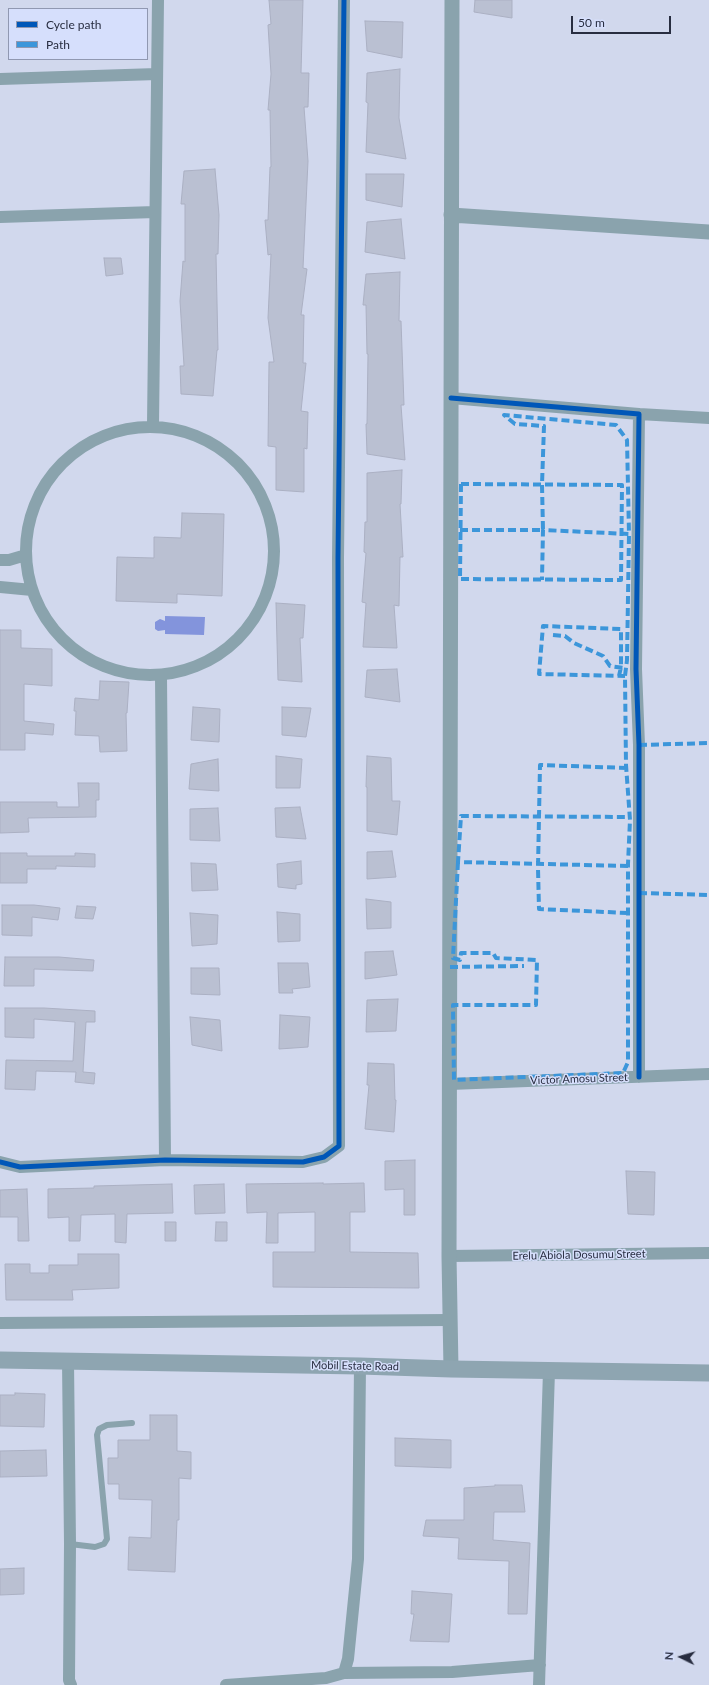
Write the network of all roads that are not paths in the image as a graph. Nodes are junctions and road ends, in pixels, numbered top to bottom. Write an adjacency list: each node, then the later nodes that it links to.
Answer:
1 (158, 0): 4 (street)
2 (344, 0): 22 (street)
3 (452, 0): 7 (street)
4 (157, 74): 5 (street); 6 (street)
5 (0, 79)
6 (155, 212): 8 (street); 13 (street)
7 (451, 215): 9 (street); 10 (street)
8 (0, 216)
9 (709, 232)
10 (451, 398): 11 (street); 21 (street)
11 (639, 414): 12 (street); 20 (street)
12 (709, 418)
13 (153, 425): 14 (street); 18 (street)
14 (26, 555): 15 (street); 17 (street)
15 (0, 560)
16 (0, 587): 17 (street)
17 (32, 590): 18 (street)
18 (161, 676): 22 (street)
19 (709, 1074): 20 (street, Victor Amosu Street)
20 (639, 1077): 21 (street, Victor Amosu Street)
21 (450, 1084): 25 (street)
22 (165, 1160): 23 (street)
23 (0, 1162)
24 (709, 1253): 25 (street, Erelu Abiola Dosumu Street)
25 (449, 1256): 26 (street)
26 (450, 1320): 27 (street); 31 (street)
27 (0, 1323)
28 (0, 1360): 29 (main road, Mobil Estate Road)
29 (68, 1361): 30 (main road, Mobil Estate Road); 35 (street)
30 (360, 1366): 31 (main road, Mobil Estate Road); 37 (street)
31 (451, 1369): 32 (main road, Mobil Estate Road)
32 (549, 1371): 33 (main road, Mobil Estate Road); 36 (street)
33 (709, 1373)
34 (132, 1423): 35 (lane)
35 (70, 1544): 38 (street)
36 (540, 1665): 37 (street); 40 (street)
37 (344, 1673): 39 (street)
38 (71, 1685)
39 (226, 1685)
40 (540, 1685)

